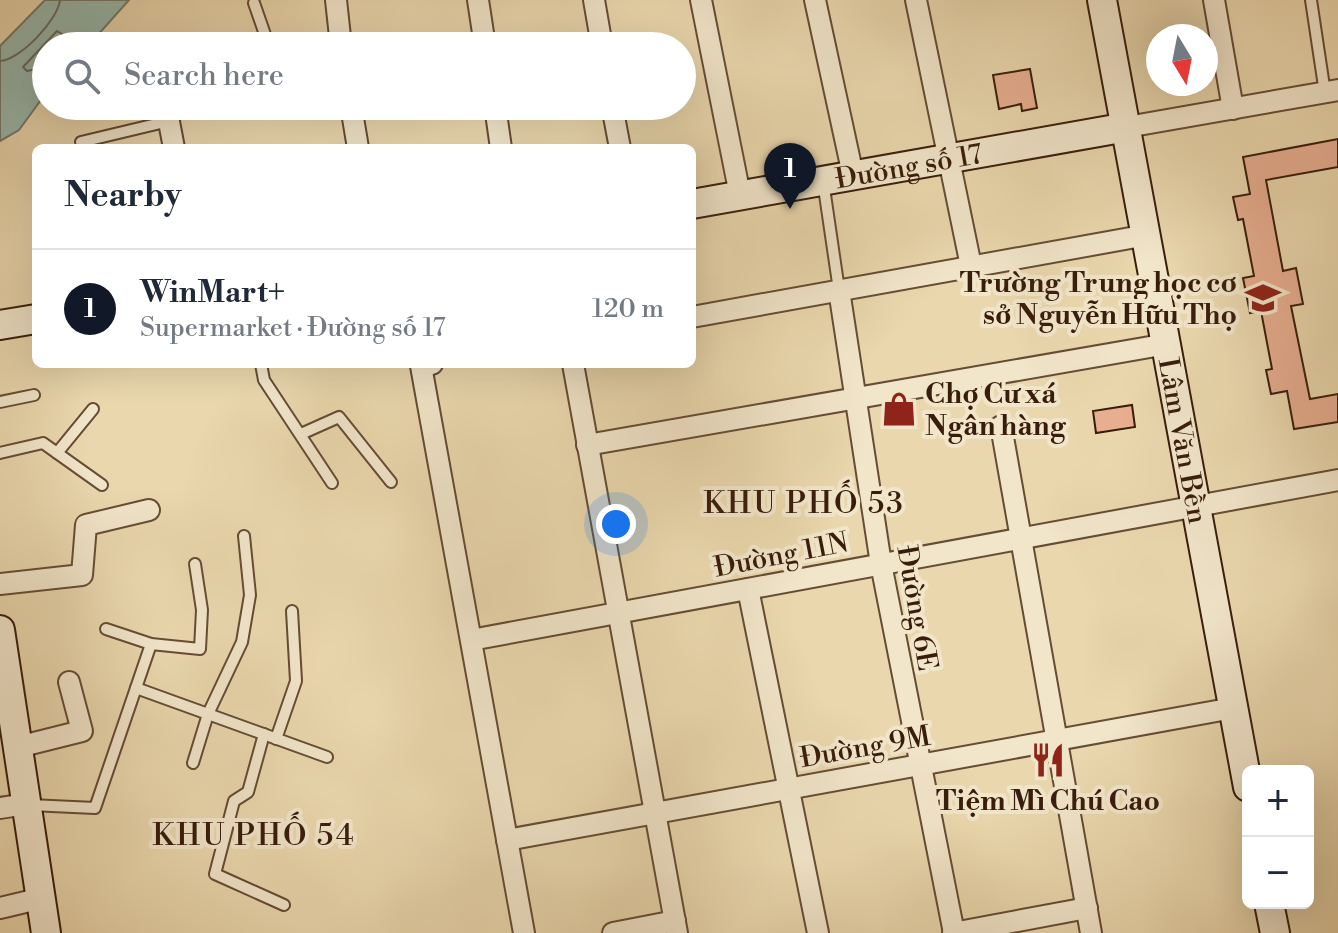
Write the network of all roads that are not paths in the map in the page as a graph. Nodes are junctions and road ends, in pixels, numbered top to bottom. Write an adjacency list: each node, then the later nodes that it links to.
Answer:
1 (336, 0): 12 (street)
2 (478, 0): 13 (street)
3 (594, 0): 14 (street)
4 (701, 0): 31 (street)
5 (815, 0): 29 (street)
6 (916, 0): 28 (street)
7 (1102, 0): 22 (street, Lâm Văn Bền)
8 (1214, 0): 16 (street)
9 (1311, 0): 15 (lane)
10 (254, 3): 11 (lane)
11 (264, 32)
12 (339, 32)
13 (483, 32)
14 (600, 32)
15 (1331, 92): 16 (street)
16 (1233, 109): 22 (street)
17 (147, 120): 23 (lane)
18 (169, 120): 24 (street)
19 (353, 120): 25 (street)
20 (497, 120): 26 (street)
21 (615, 120): 27 (street)
22 (1127, 127): 28 (street, Đường số 17); 33 (street, Lâm Văn Bền)
23 (81, 142)
24 (173, 144)
25 (357, 144)
26 (500, 144)
27 (619, 144)
28 (951, 158): 29 (street, Đường số 17); 34 (street)
29 (853, 175): 30 (street, Đường số 17)
30 (823, 180): 31 (street, Đường số 17); 35 (lane)
31 (740, 195): 32 (street, Đường số 17)
32 (696, 203)
33 (1147, 235): 34 (street); 39 (street, Lâm Văn Bền)
34 (971, 266): 35 (street)
35 (839, 290): 36 (street); 44 (street, Đường 6E)
36 (696, 316)
37 (32, 320): 38 (street)
38 (0, 325)
39 (1167, 344): 44 (street); 56 (street, Lâm Văn Bền)
40 (262, 368): 48 (lane)
41 (425, 368): 68 (street)
42 (574, 368): 49 (street)
43 (34, 395): 45 (lane)
44 (855, 398): 49 (street); 61 (street, Đường 6E)
45 (0, 402)
46 (93, 409): 51 (lane)
47 (1001, 426): 59 (street)
48 (301, 434): 53 (lane); 54 (lane)
49 (587, 445): 65 (street)
50 (0, 453): 51 (lane)
51 (57, 453): 55 (lane)
52 (1338, 480): 56 (street, Đường 11N)
53 (391, 482)
54 (332, 483)
55 (102, 485)
56 (1197, 506): 59 (street, Đường 11N); 72 (street, Lâm Văn Bền)
57 (149, 510): 62 (street)
58 (244, 536): 73 (lane)
59 (1021, 539): 61 (street, Đường 11N); 76 (street)
60 (195, 564): 69 (lane)
61 (881, 564): 63 (street, Đường 11N); 80 (street, Đường 6E)
62 (0, 584)
63 (748, 589): 65 (street, Đường 11N); 82 (street)
64 (292, 611): 75 (lane)
65 (618, 613): 68 (street, Đường 11N); 84 (street)
66 (106, 629): 69 (lane)
67 (0, 636): 77 (street)
68 (471, 640): 85 (street)
69 (151, 644): 71 (lane)
70 (69, 682): 77 (street)
71 (136, 688): 73 (lane); 83 (lane)
72 (1233, 708): 76 (street, Đường 9M); 81 (street, Lâm Văn Bền)
73 (208, 714): 74 (lane); 79 (lane)
74 (264, 734): 75 (lane); 87 (lane)
75 (276, 739): 78 (lane)
76 (1057, 740): 80 (street, Đường 9M); 89 (street)
77 (14, 747): 83 (street)
78 (327, 757)
79 (193, 763)
80 (919, 765): 82 (street, Đường 9M); 96 (street, Đường 6E)
81 (1244, 765)
82 (789, 789): 84 (street, Đường 9M); 95 (street)
83 (13, 806): 86 (street)
84 (655, 813): 85 (street, Đường 9M); 91 (street)
85 (507, 840): 93 (street)
86 (38, 899): 88 (street); 92 (street)
87 (284, 905)
88 (0, 908)
89 (1087, 908): 96 (street); 97 (street)
90 (1270, 909): 98 (street)
91 (676, 927): 94 (street)
92 (46, 933)
93 (524, 933)
94 (613, 933)
95 (818, 933)
96 (954, 933)
97 (1091, 933)
98 (1275, 933)

